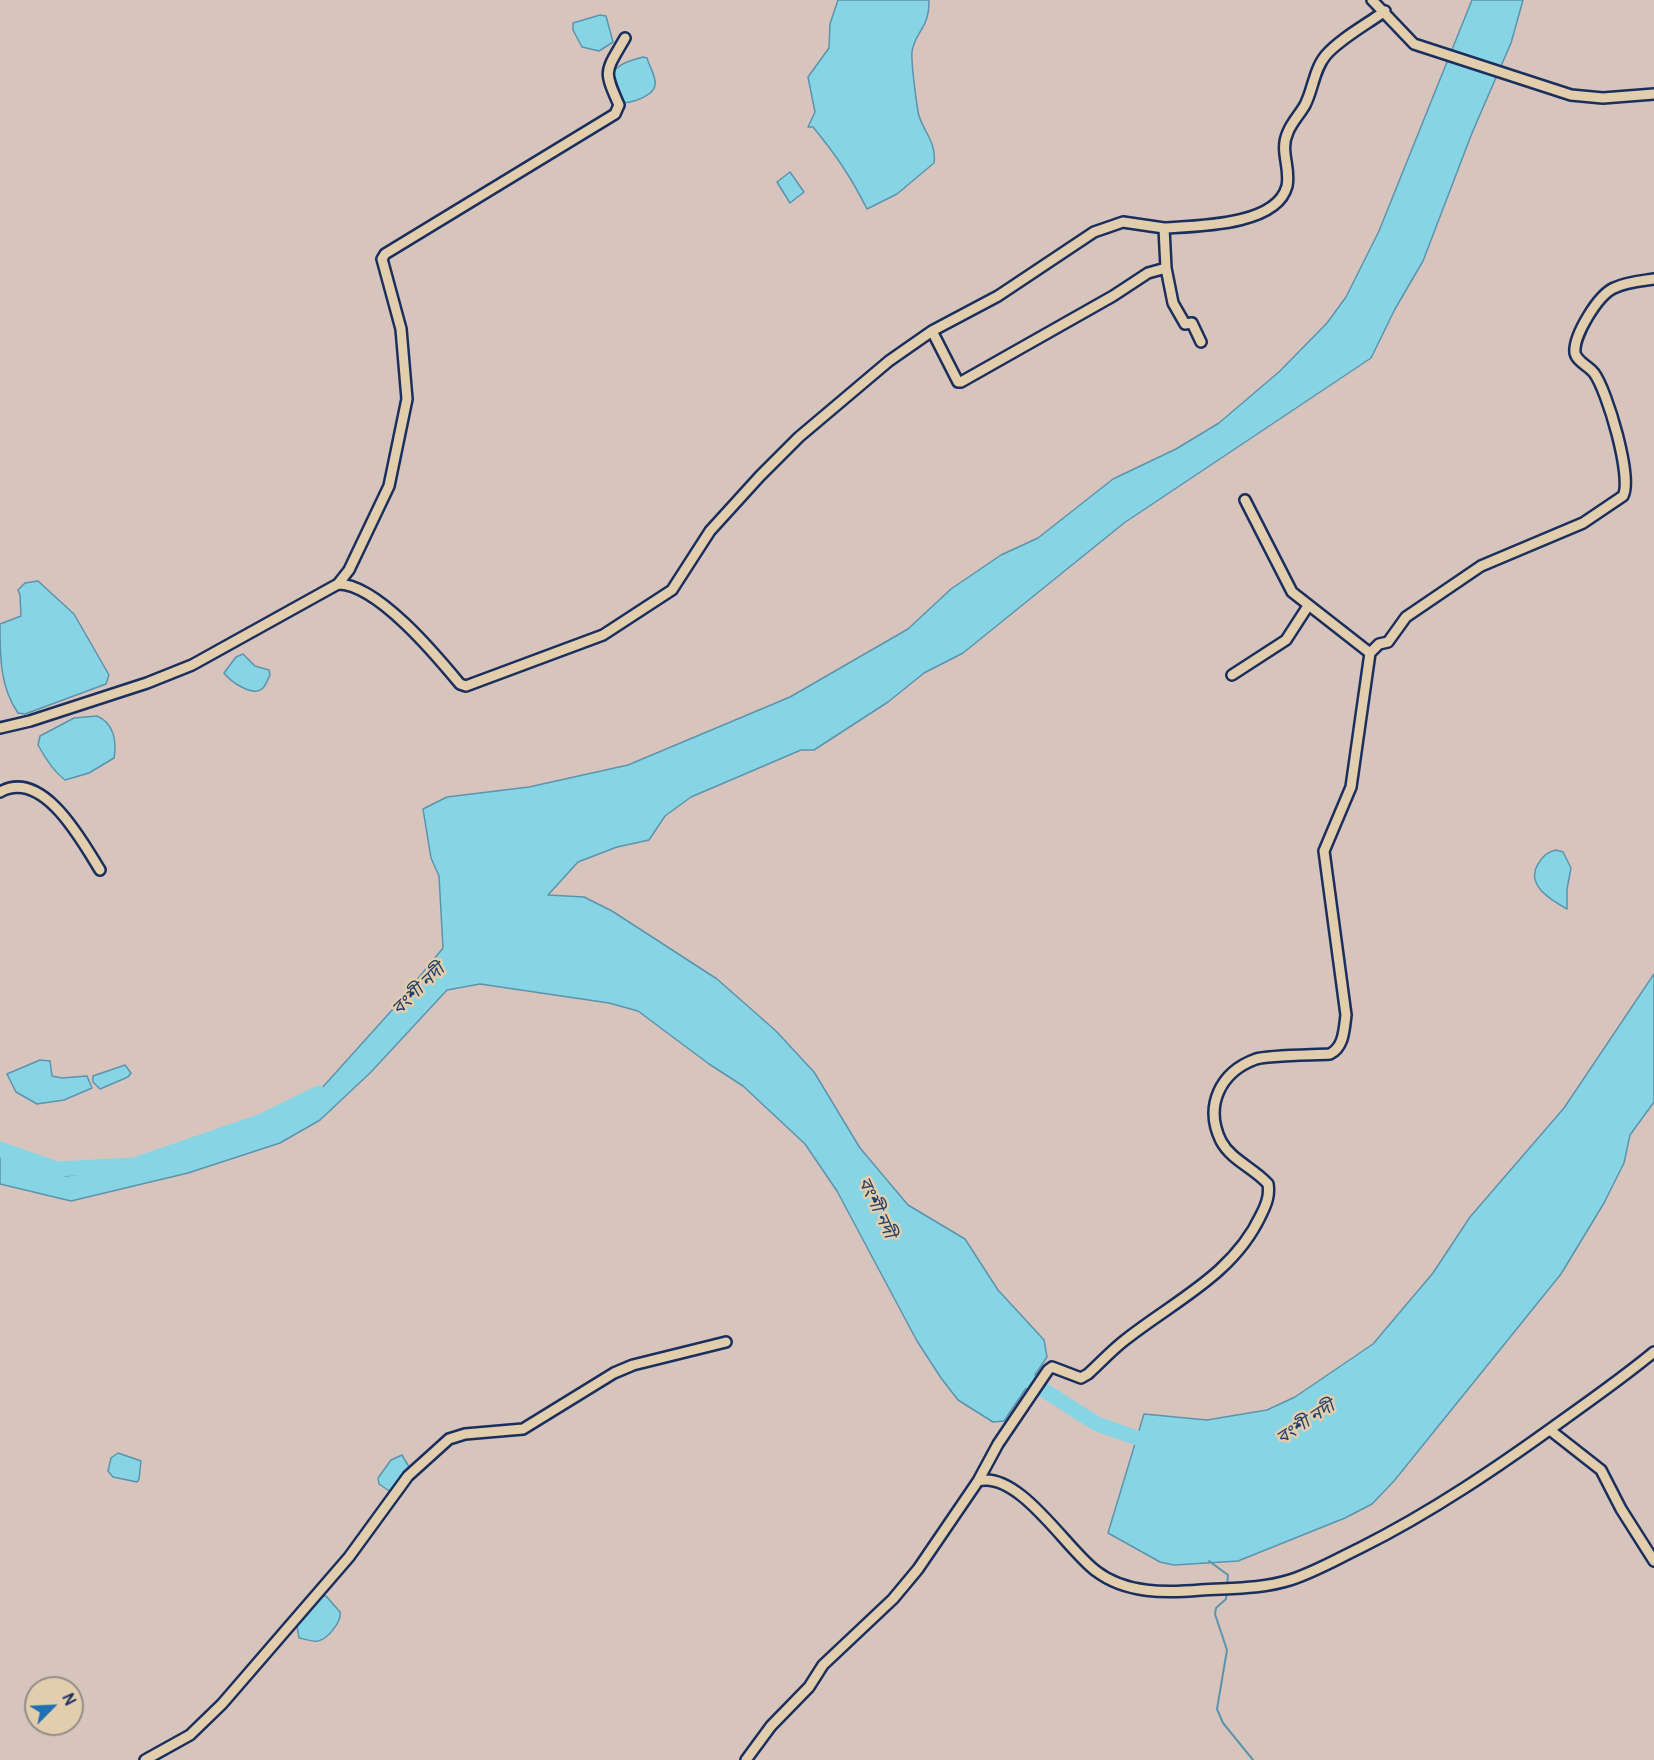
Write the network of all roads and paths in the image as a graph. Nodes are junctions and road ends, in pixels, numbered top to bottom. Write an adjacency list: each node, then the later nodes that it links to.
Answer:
1 (1372, 0): 2 (street)
2 (1385, 11): 4 (street); 5 (street)
3 (626, 38): 11 (street)
4 (1654, 94)
5 (1164, 228): 6 (street); 8 (street)
6 (1166, 268): 8 (street); 9 (street)
7 (1654, 279): 13 (street)
8 (932, 331): 11 (street)
9 (1202, 342)
10 (1245, 500): 12 (street)
11 (338, 584): 15 (street)
12 (1308, 606): 13 (street); 14 (street)
13 (1370, 654): 21 (street)
14 (1232, 675)
15 (0, 728)
16 (0, 792): 17 (street)
17 (100, 870)
18 (726, 1342): 23 (street)
19 (1654, 1352): 20 (street)
20 (1550, 1430): 21 (street); 22 (street)
21 (978, 1481): 24 (street)
22 (1654, 1561)
23 (145, 1760)
24 (746, 1760)

